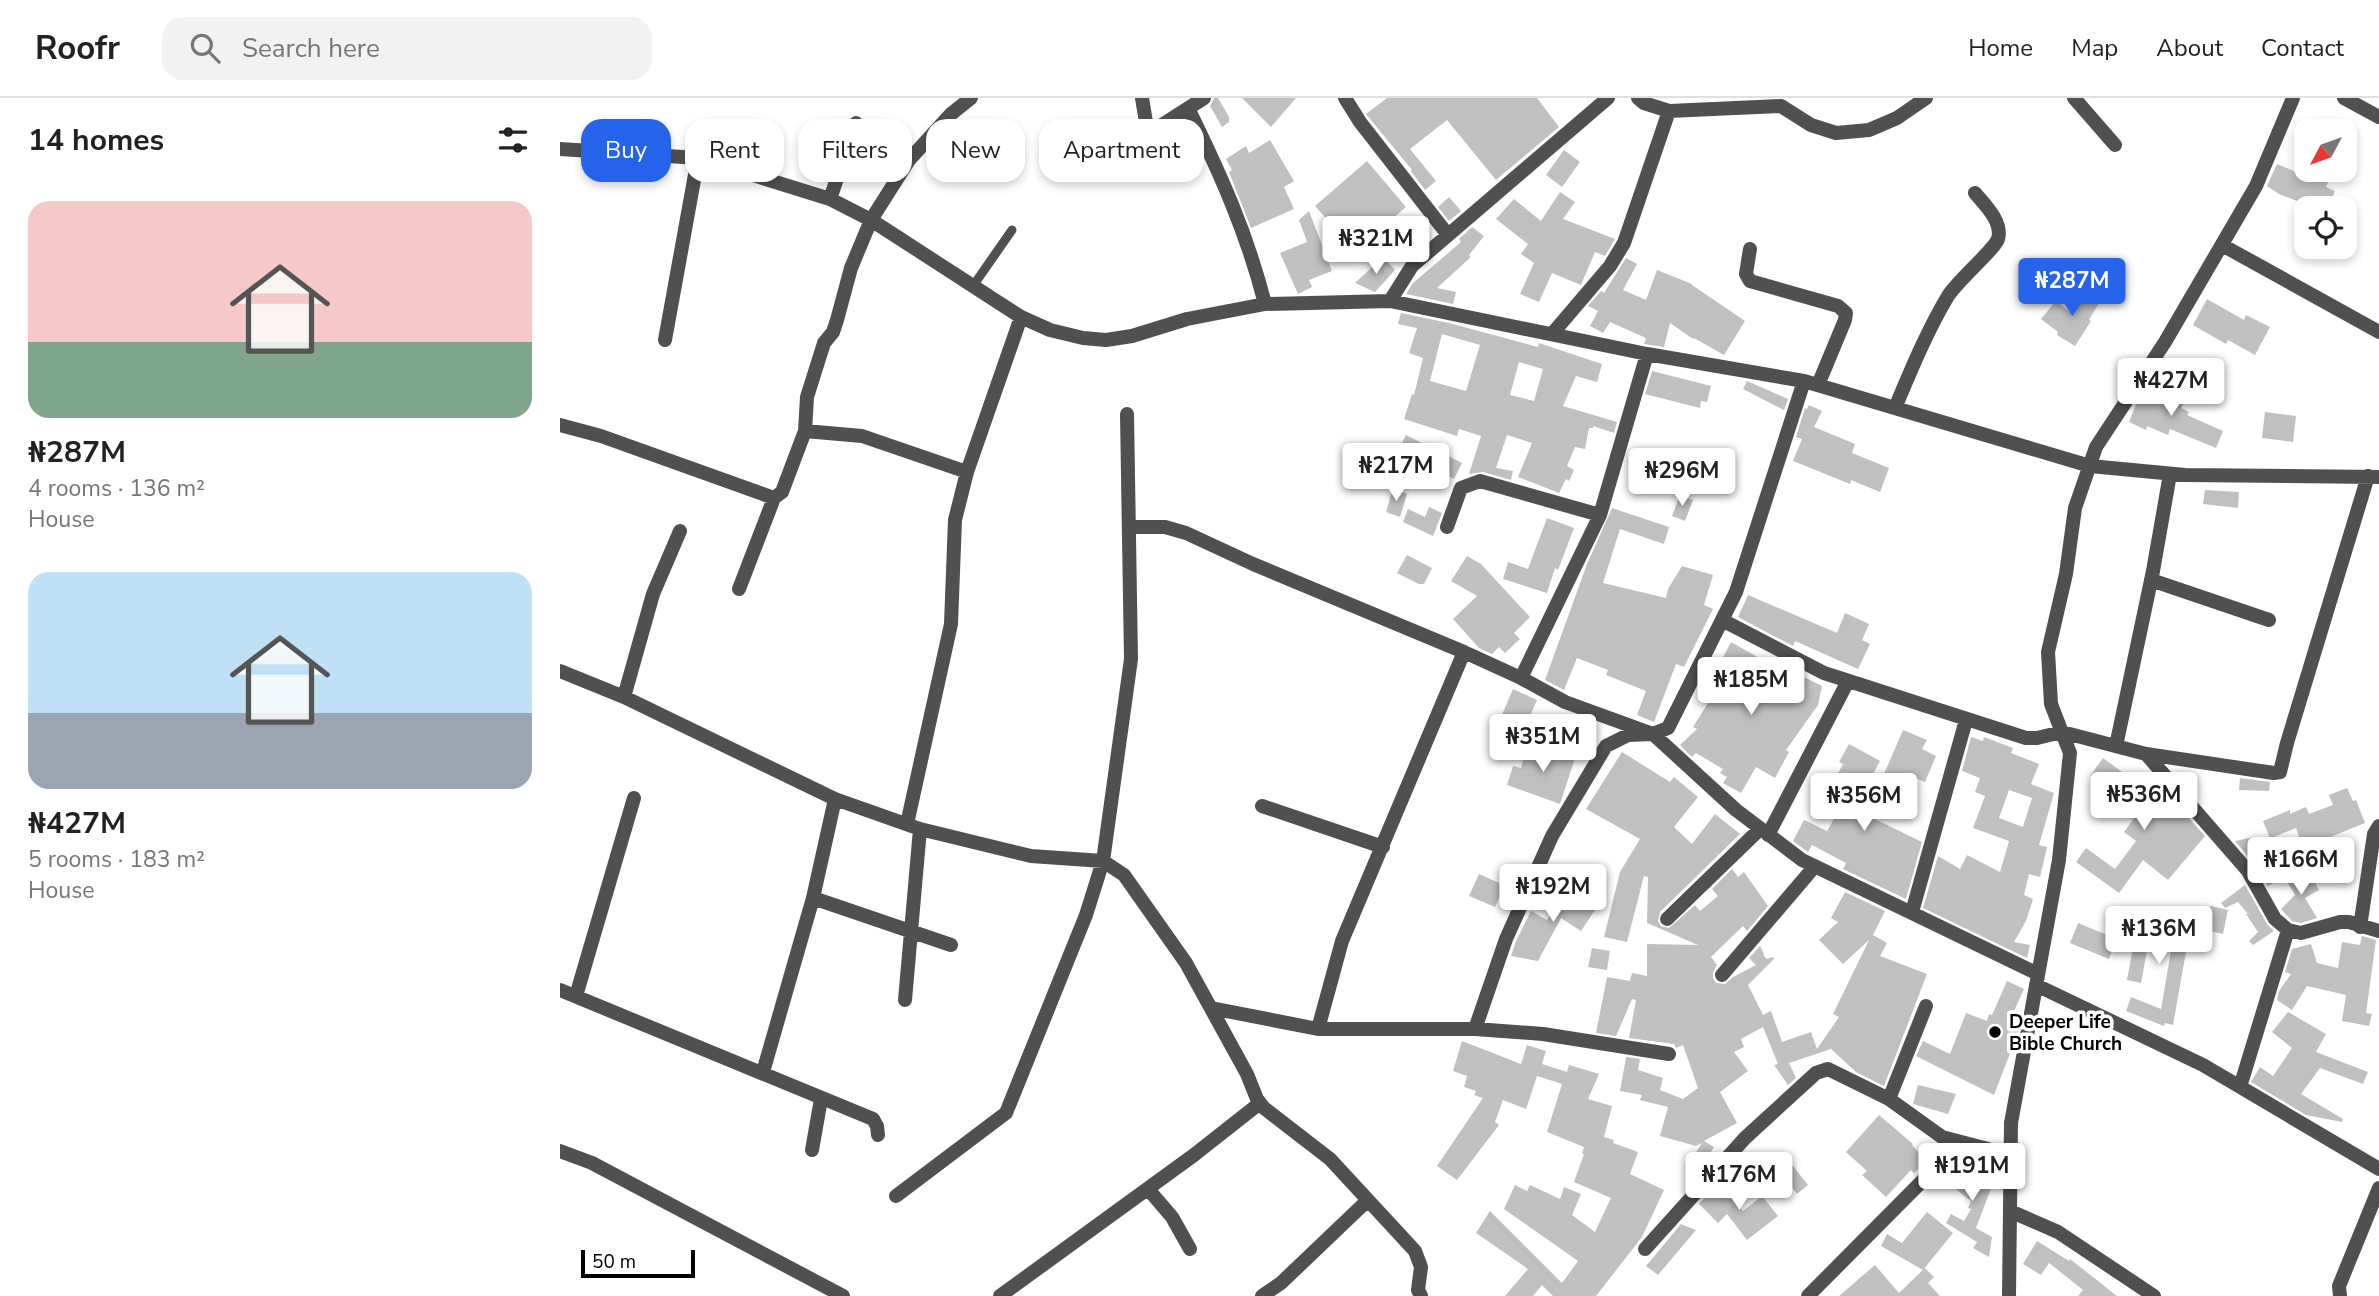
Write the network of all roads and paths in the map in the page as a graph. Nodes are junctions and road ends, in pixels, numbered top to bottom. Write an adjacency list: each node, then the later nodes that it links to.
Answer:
1 (971, 98): 25 (street)
2 (1142, 98): 15 (street)
3 (1203, 98): 12 (street)
4 (1345, 98): 27 (street)
5 (1608, 98): 27 (street)
6 (1638, 98): 13 (street)
7 (1926, 98): 11 (street)
8 (2074, 98): 17 (street)
9 (2293, 98): 28 (street)
10 (2344, 98): 14 (street)
11 (1781, 102): 13 (street)
12 (1188, 108): 16 (street); 32 (street)
13 (1669, 111): 35 (street)
14 (2379, 117)
15 (1146, 119)
16 (1171, 119)
17 (2115, 145)
18 (560, 149): 19 (street)
19 (685, 157)
20 (694, 182): 36 (street)
21 (775, 182): 24 (street)
22 (836, 182): 24 (street)
23 (1975, 193): 39 (street)
24 (830, 199): 25 (street)
25 (871, 220): 30 (street); 42 (street)
26 (1012, 230): 30 (lane)
27 (1448, 235): 31 (street)
28 (2222, 245): 34 (street); 43 (street)
29 (1750, 249): 38 (street)
30 (973, 286): 33 (street)
31 (1390, 301): 32 (street); 35 (street)
32 (1265, 304): 33 (street)
33 (1021, 317): 44 (street)
34 (2378, 329)
35 (1552, 334): 37 (street)
36 (665, 340)
37 (1647, 354): 38 (street); 48 (street)
38 (1811, 383): 39 (street); 54 (street)
39 (1895, 408): 43 (street)
40 (1127, 414): 49 (street)
41 (560, 425): 47 (street)
42 (804, 431): 44 (street); 47 (street)
43 (2090, 466): 45 (street); 62 (street)
44 (967, 472): 69 (street)
45 (2170, 474): 46 (street); 52 (street)
46 (2374, 476): 65 (street)
47 (774, 498): 53 (street)
48 (1600, 515): 50 (street); 58 (street)
49 (1130, 527): 56 (street); 73 (street)
50 (1447, 527)
51 (680, 531): 60 (street)
52 (2151, 580): 55 (street); 64 (street)
53 (740, 589)
54 (1722, 620): 59 (street); 63 (street)
55 (2269, 621)
56 (1464, 652): 58 (street); 72 (street)
57 (560, 671): 60 (street)
58 (1521, 678): 63 (street)
59 (1848, 681): 61 (street); 71 (street)
60 (624, 697): 67 (street)
61 (1966, 720): 62 (street); 76 (street)
62 (2062, 732): 64 (street); 84 (street)
63 (1653, 734): 71 (street); 91 (street)
64 (2116, 746): 65 (street)
65 (2146, 754): 79 (street)
66 (634, 797): 86 (street)
67 (835, 799): 69 (street); 75 (street)
68 (1262, 806): 72 (street)
69 (914, 826): 73 (street); 81 (street)
70 (2379, 826): 78 (street)
71 (1764, 832): 74 (street); 77 (street)
72 (1383, 847): 90 (street)
73 (1103, 861): 89 (street); 106 (street)
74 (1815, 866): 76 (street); 83 (street)
75 (813, 898): 81 (street); 93 (street)
76 (1912, 912): 84 (street)
77 (1667, 919)
78 (2360, 927): 79 (street); 80 (street)
79 (2288, 930): 94 (street)
80 (2379, 931)
81 (912, 933): 82 (street); 87 (street)
82 (951, 945)
83 (1722, 975)
84 (2037, 979): 94 (street); 102 (street)
85 (560, 990): 86 (street)
86 (576, 996): 93 (street)
87 (905, 1000)
88 (1926, 1006): 96 (street)
89 (1211, 1008): 90 (street); 97 (street)
90 (1318, 1029): 91 (street)
91 (1475, 1029): 92 (street)
92 (1670, 1054)
93 (763, 1072): 95 (street)
94 (2240, 1087): 103 (street)
95 (821, 1099): 98 (street); 100 (street)
96 (1889, 1099): 99 (street); 110 (street)
97 (1260, 1103): 104 (street); 107 (street)
98 (878, 1135)
99 (1960, 1143): 102 (street); 115 (street)
100 (812, 1150)
101 (560, 1151): 111 (street)
102 (2011, 1155): 108 (street)
103 (2379, 1169)
104 (1148, 1188): 109 (street); 112 (street)
105 (2379, 1188): 118 (street)
106 (896, 1196)
107 (1368, 1200): 113 (street); 114 (street)
108 (2010, 1211): 116 (street); 117 (street)
109 (1190, 1249)
110 (1645, 1249)
111 (843, 1296)
112 (1000, 1296)
113 (1262, 1296)
114 (1421, 1296)
115 (1808, 1296)
116 (2009, 1296)
117 (2154, 1296)
118 (2340, 1296)

